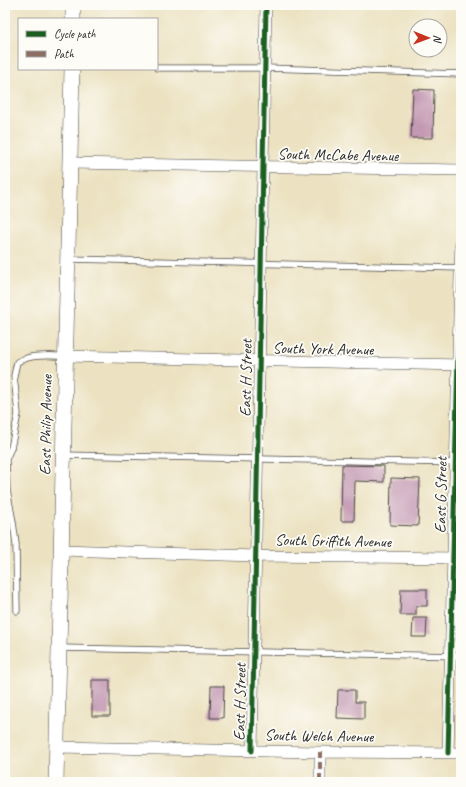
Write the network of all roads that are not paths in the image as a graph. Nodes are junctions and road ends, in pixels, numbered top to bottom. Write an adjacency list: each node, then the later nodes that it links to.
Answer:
1 (73, 5): 3 (main road)
2 (266, 5): 5 (street, East H Street)
3 (73, 18)
4 (158, 68): 5 (lane)
5 (265, 68): 7 (lane); 9 (street, East H Street)
6 (72, 70): 8 (main road, East Philip Avenue)
7 (461, 74)
8 (70, 163): 9 (street, South McCabe Avenue); 12 (main road, East Philip Avenue)
9 (263, 167): 10 (street, South McCabe Avenue); 13 (street, East H Street)
10 (461, 170)
11 (461, 238): 14 (street, East G Street)
12 (67, 259): 13 (lane); 15 (main road, East Philip Avenue)
13 (261, 264): 14 (lane); 16 (street, East H Street)
14 (461, 268): 17 (street, East G Street)
15 (65, 356): 16 (street, South York Avenue); 18 (main road, East Philip Avenue); 24 (lane)
16 (259, 361): 17 (street, South York Avenue); 19 (street, East H Street)
17 (459, 365): 20 (street, East G Street)
18 (63, 455): 19 (lane); 21 (main road, East Philip Avenue)
19 (257, 460): 20 (lane); 22 (street, East H Street)
20 (458, 463): 23 (street, East G Street)
21 (61, 550): 22 (street, South Griffith Avenue); 25 (main road, East Philip Avenue)
22 (256, 556): 23 (street, South Griffith Avenue); 26 (street, East H Street)
23 (457, 558): 27 (street, East G Street)
24 (16, 611)
25 (60, 648): 26 (lane); 28 (main road, East Philip Avenue)
26 (254, 653): 27 (lane); 29 (street, East H Street)
27 (456, 655): 31 (street, East G Street)
28 (56, 747): 29 (street, South Welch Avenue); 33 (main road, East Philip Avenue)
29 (252, 751): 30 (street, South Welch Avenue)
30 (320, 752): 31 (street, South Welch Avenue); 34 (street)
31 (448, 753): 32 (street, South Welch Avenue)
32 (461, 753)
33 (56, 782)
34 (320, 782)

